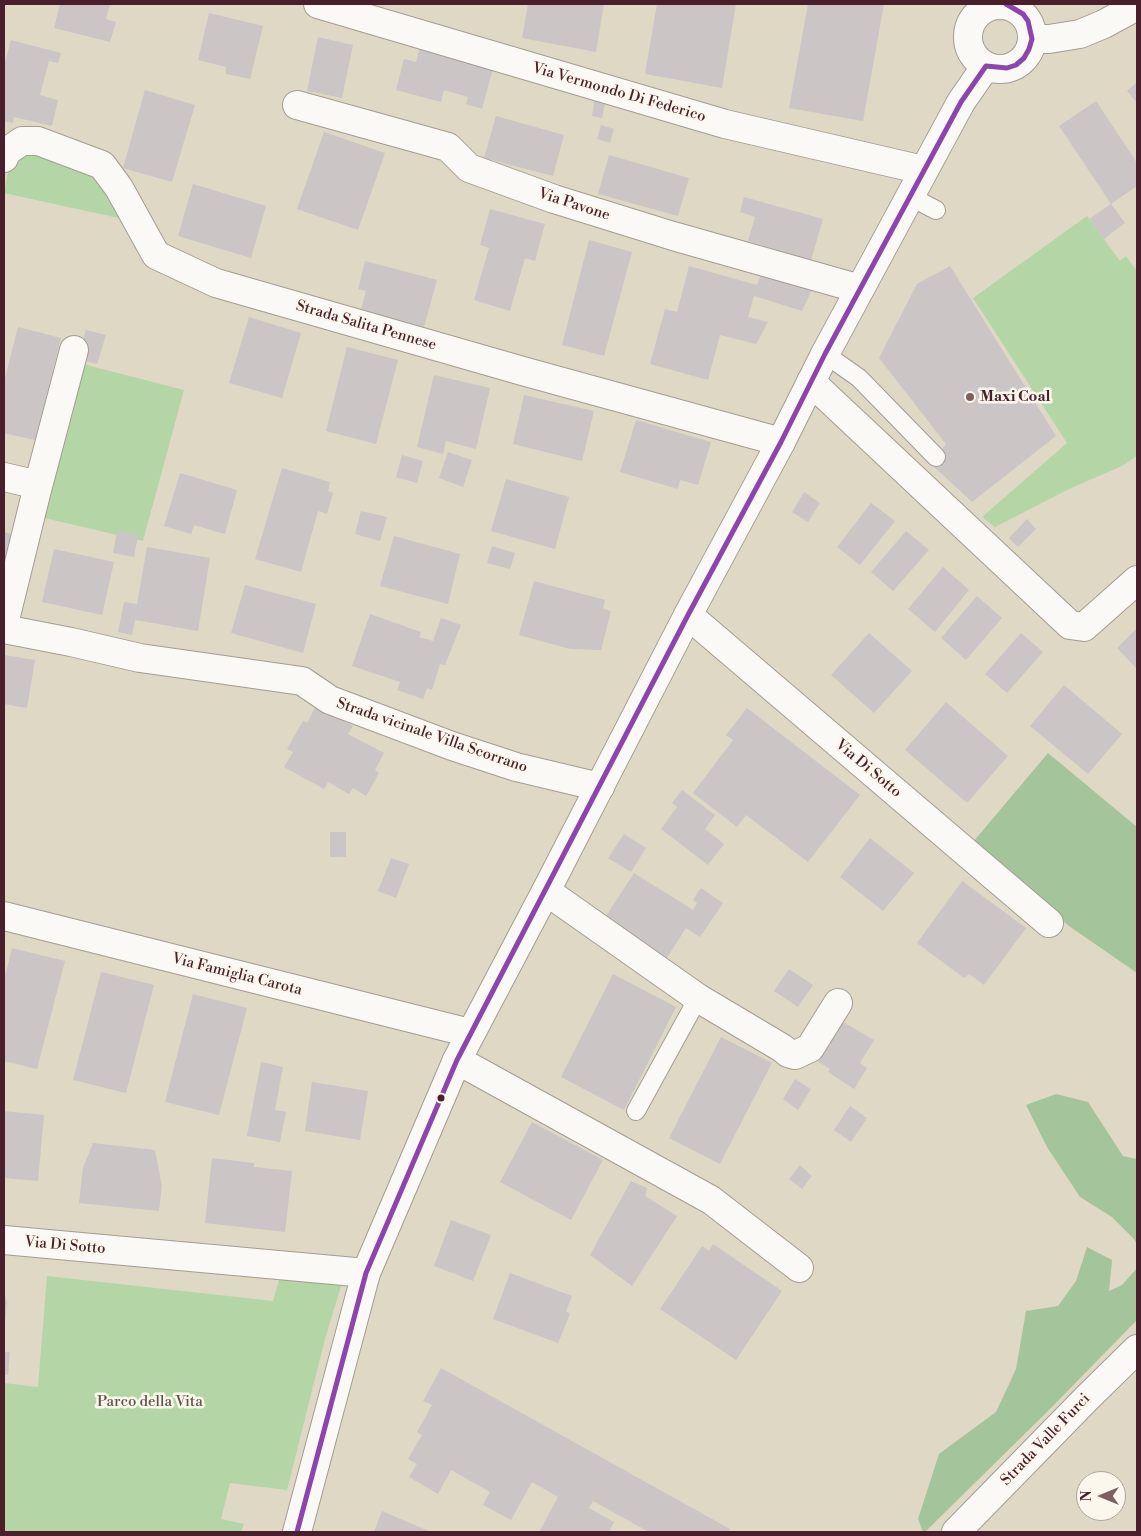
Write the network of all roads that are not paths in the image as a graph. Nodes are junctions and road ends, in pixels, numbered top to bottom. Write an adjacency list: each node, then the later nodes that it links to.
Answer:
1 (318, 4): 8 (street, Via Vermondo Di Federico)
2 (1006, 4): 4 (street); 5 (street)
3 (1137, 6): 4 (street)
4 (1032, 39): 5 (street)
5 (986, 66): 8 (street)
6 (297, 105): 11 (street, Via Pavone)
7 (5, 153): 15 (street, Strada Salita Pennese)
8 (923, 170): 9 (street)
9 (910, 196): 10 (lane); 11 (street)
10 (936, 210)
11 (860, 289): 13 (street)
12 (74, 350): 18 (street)
13 (825, 354): 14 (street); 16 (lane)
14 (811, 382): 15 (street); 19 (street)
15 (781, 442): 20 (street)
16 (936, 456)
17 (4, 477): 18 (street)
18 (36, 494): 21 (street)
19 (1137, 580)
20 (688, 616): 23 (street); 26 (street, Via Di Sotto)
21 (4, 624)
22 (4, 629): 23 (street, Strada vicinale Villa Scorrano)
23 (600, 787): 24 (street)
24 (546, 891): 27 (street); 29 (street)
25 (4, 916): 29 (street, Via Famiglia Carota)
26 (1049, 923)
27 (698, 998): 28 (street); 31 (lane)
28 (838, 1003)
29 (470, 1034): 30 (street)
30 (457, 1060): 33 (street); 34 (street)
31 (636, 1111)
32 (4, 1240): 34 (street, Via Di Sotto)
33 (798, 1268)
34 (366, 1273): 36 (street)
35 (1137, 1350): 37 (street, Strada Valle Furci)
36 (296, 1532)
37 (956, 1532)

